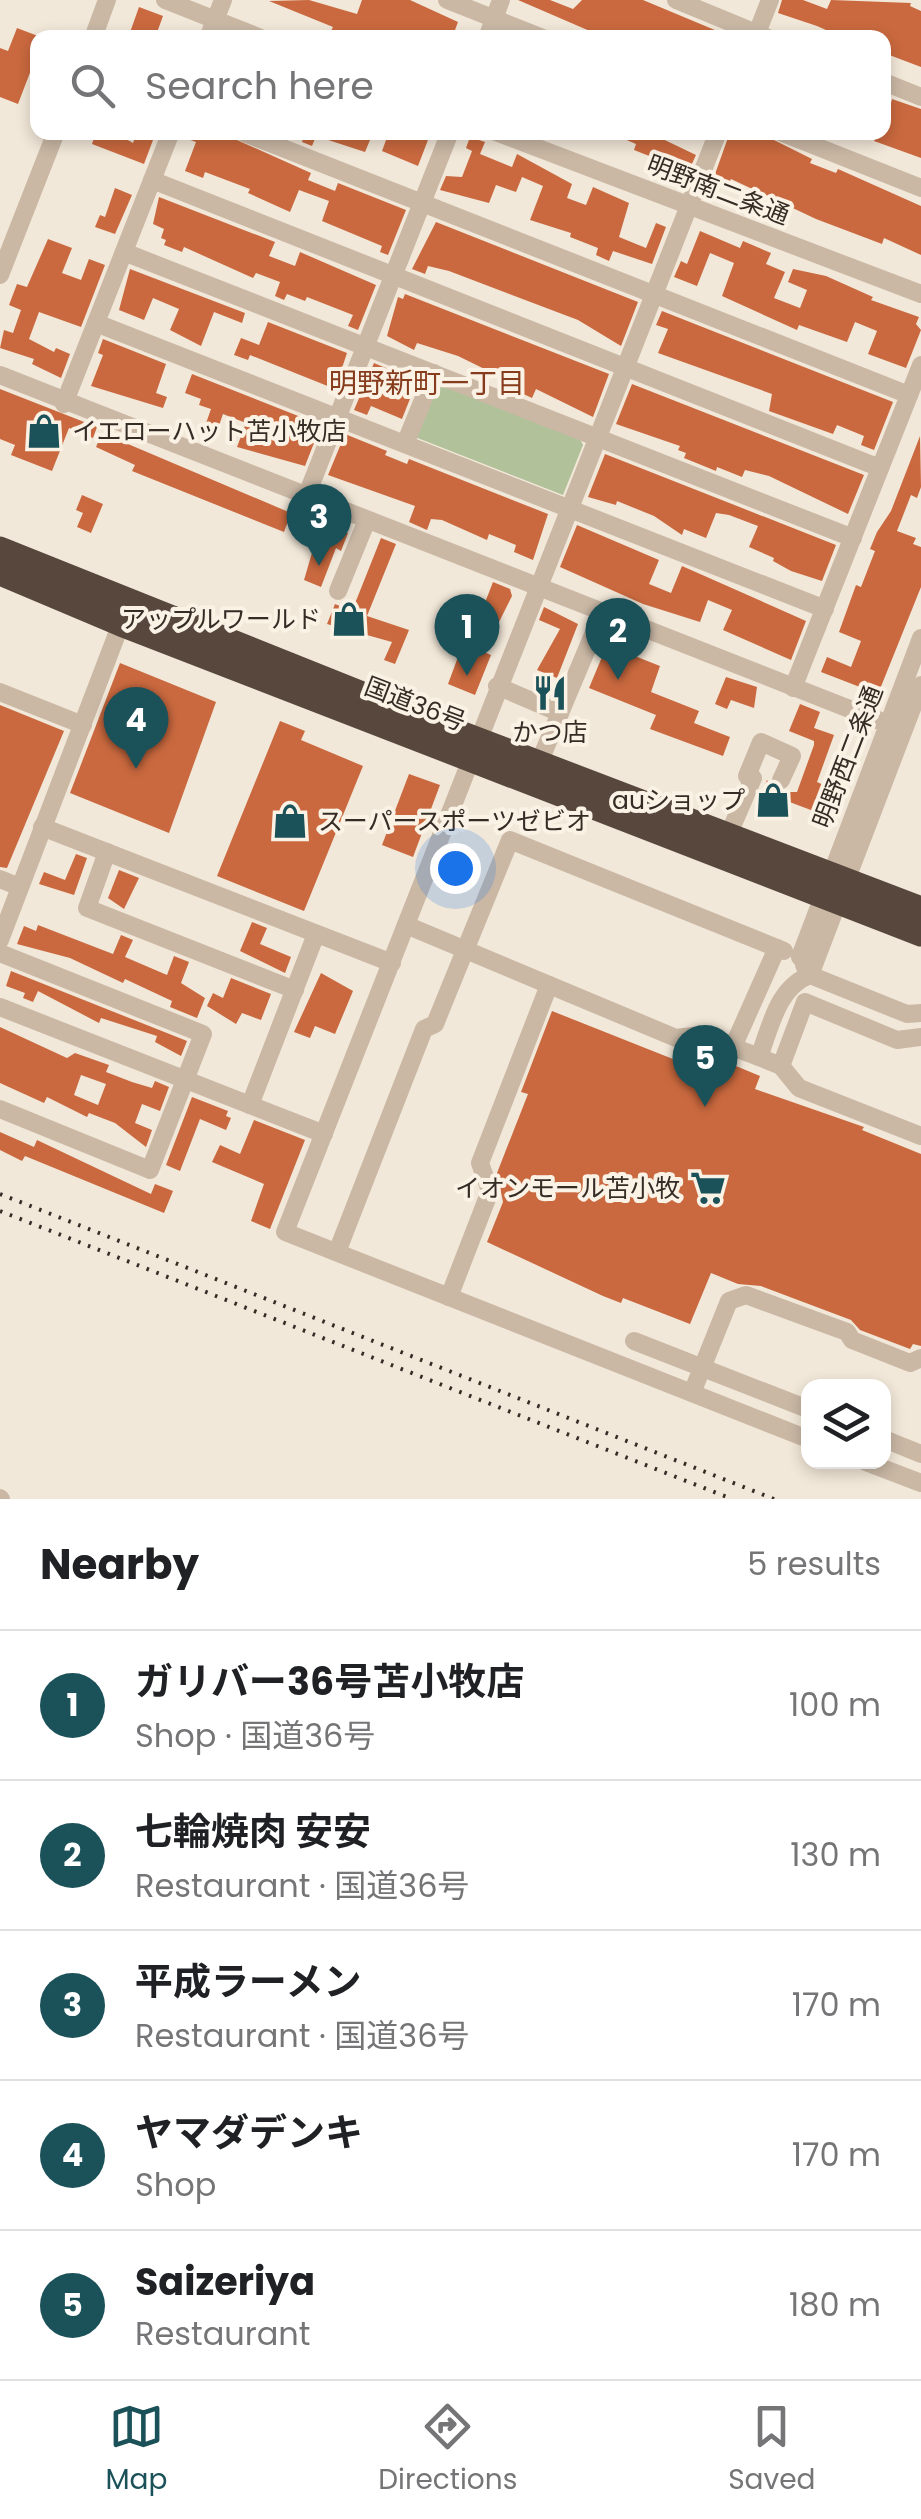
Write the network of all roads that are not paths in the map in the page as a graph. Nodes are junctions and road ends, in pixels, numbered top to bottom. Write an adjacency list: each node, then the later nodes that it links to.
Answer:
1 (108, 0): 9 (street)
2 (166, 0): 8 (street)
3 (223, 0): 8 (street)
4 (447, 0): 7 (street)
5 (676, 0): 13 (street)
6 (770, 0): 14 (street)
7 (498, 9): 12 (street)
8 (216, 19): 10 (street); 11 (street)
9 (96, 30)
10 (211, 30)
11 (242, 30)
12 (531, 30)
13 (746, 30)
14 (762, 30)
15 (891, 85): 16 (street)
16 (921, 96)
17 (53, 140): 29 (street)
18 (168, 140): 24 (street)
19 (263, 140): 26 (street)
20 (447, 140): 26 (street)
21 (517, 140): 27 (street, 明野南二条通)
22 (715, 140): 27 (street)
23 (800, 140): 25 (street)
24 (152, 180): 28 (street); 30 (street)
25 (921, 188)
26 (424, 201): 30 (street); 32 (street)
27 (689, 206): 31 (street, 明野南二条通); 32 (street)
28 (124, 252): 33 (street); 34 (street)
29 (0, 275)
30 (394, 276): 34 (street); 36 (street)
31 (921, 294)
32 (656, 296): 36 (street); 39 (street)
33 (96, 323): 40 (street); 41 (street)
34 (368, 346): 37 (street); 41 (street)
35 (921, 365): 39 (street)
36 (627, 366): 42 (street); 44 (street)
37 (434, 373): 42 (street); 43 (street)
38 (0, 375): 40 (street)
39 (909, 395): 44 (street)
40 (64, 404): 45 (street)
41 (339, 418): 43 (street); 45 (street)
42 (598, 438): 46 (street); 48 (street)
43 (405, 444): 46 (street)
44 (880, 468): 48 (street)
45 (306, 497): 47 (street)
46 (569, 507): 51 (street); 54 (street)
47 (367, 520): 51 (street); 52 (street)
48 (853, 538): 54 (street)
49 (0, 548): 53 (highway, 国道36号)
50 (0, 573): 56 (highway, 国道36号)
51 (538, 585): 55 (street); 59 (street)
52 (338, 591)
53 (130, 599): 56 (street); 65 (highway, 国道36号)
54 (825, 609): 60 (street)
55 (603, 611): 60 (street); 62 (street)
56 (120, 624): 63 (street); 65 (highway, 国道36号)
57 (920, 646): 64 (street, 明野西二条通)
58 (921, 685): 64 (street, 明野西二条通)
59 (497, 686): 62 (street); 65 (street)
60 (793, 688): 64 (street)
61 (0, 692): 63 (street)
62 (560, 713): 66 (street)
63 (83, 725): 68 (street)
64 (895, 727): 73 (street, 明野西二条通)
65 (474, 748): 66 (highway, 国道36号); 73 (highway, 国道36号); 75 (street)
66 (539, 763): 69 (highway, 国道36号)
67 (781, 780): 69 (street)
68 (42, 826): 70 (street); 72 (street)
69 (728, 836): 73 (highway, 国道36号)
70 (107, 852): 76 (street); 86 (street)
71 (0, 878): 72 (street)
72 (20, 886): 78 (street)
73 (834, 888): 74 (highway, 国道36号); 77 (highway, 国道36号); 82 (street); 84 (street)
74 (921, 909)
75 (406, 925): 80 (street); 83 (street)
76 (316, 934): 83 (street); 86 (street)
77 (921, 934)
78 (0, 940)
79 (777, 948): 80 (street); 82 (street); 90 (street)
80 (464, 950): 85 (street); 98 (street)
81 (0, 952): 93 (street)
82 (800, 957): 84 (street)
83 (392, 963): 96 (street)
84 (810, 975): 88 (street); 91 (street)
85 (550, 985): 90 (street); 99 (street)
86 (294, 990): 94 (street)
87 (0, 1008): 93 (street)
88 (921, 1013)
89 (921, 1037): 92 (street)
90 (733, 1047): 91 (street)
91 (759, 1057): 92 (street)
92 (781, 1066): 97 (street)
93 (186, 1080): 94 (street); 95 (street)
94 (250, 1105): 96 (street)
95 (0, 1109)
96 (324, 1134): 98 (street)
97 (921, 1136)
98 (337, 1252): 99 (street)
99 (449, 1297): 103 (street)
100 (634, 1341): 102 (street)
101 (921, 1358): 102 (street)
102 (702, 1368): 103 (street); 104 (street)
103 (692, 1393): 105 (street)
104 (801, 1407)
105 (801, 1436)
106 (891, 1442): 107 (street)
107 (921, 1454)
108 (884, 1469): 109 (street)
109 (921, 1484)

